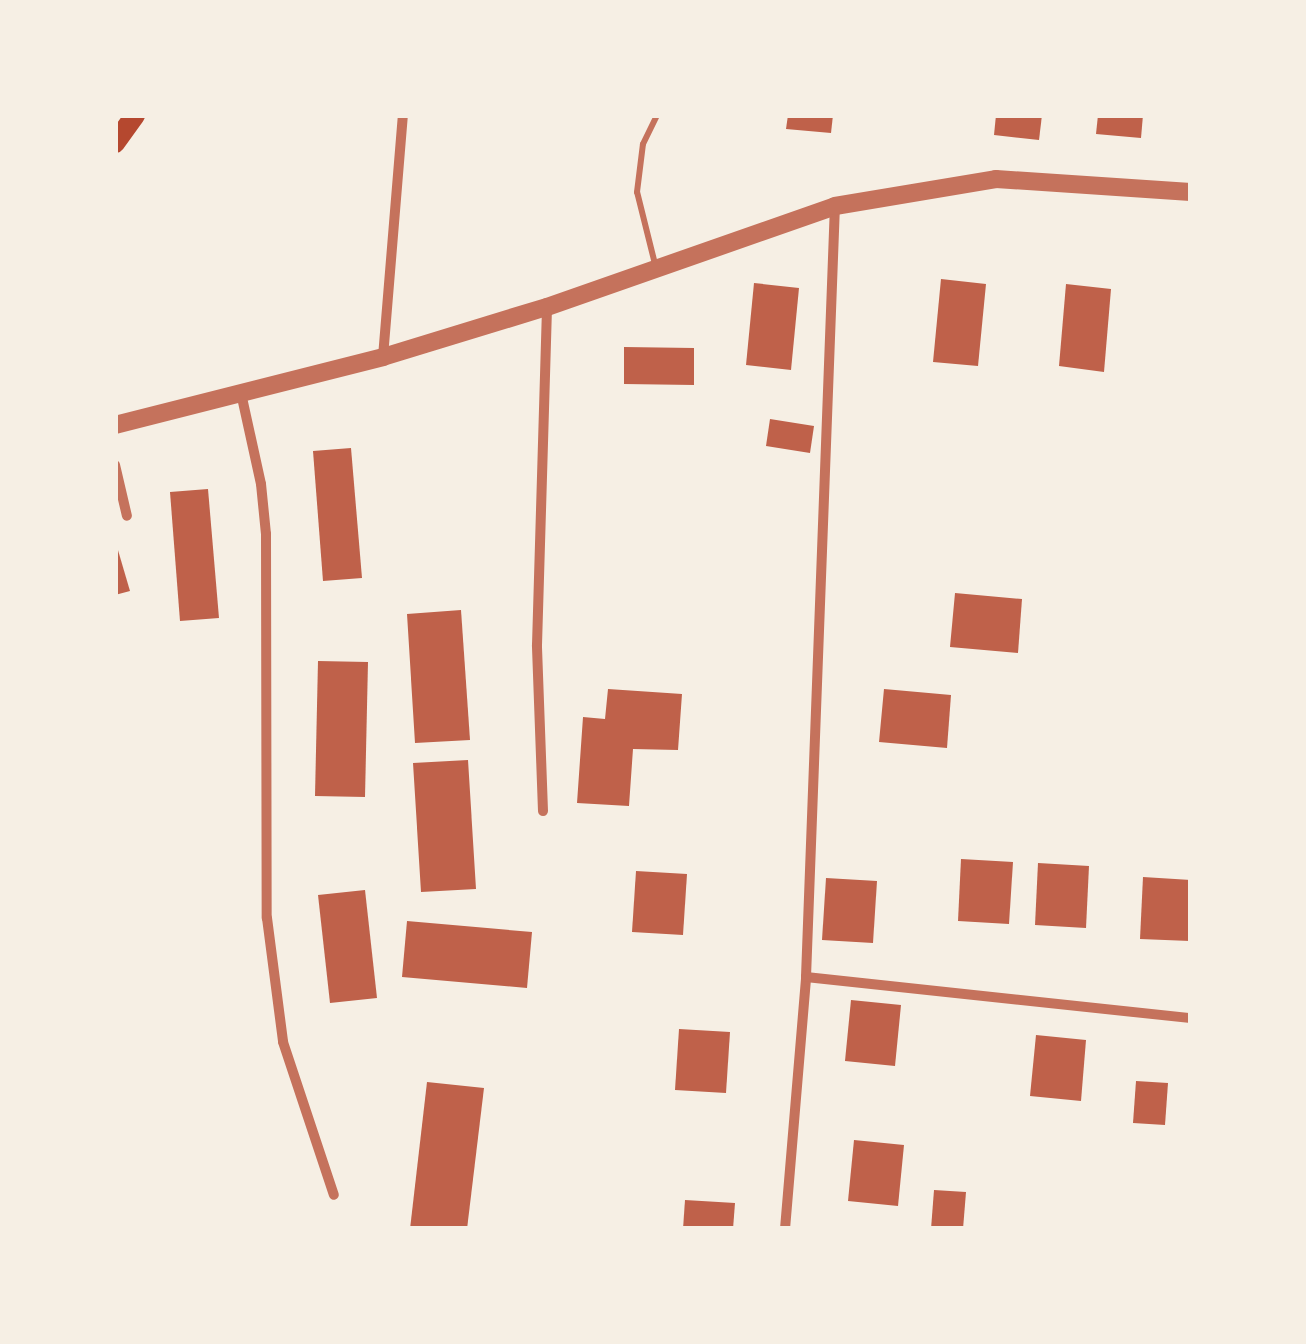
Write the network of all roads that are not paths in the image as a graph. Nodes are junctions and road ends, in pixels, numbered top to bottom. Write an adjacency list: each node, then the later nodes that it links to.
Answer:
1 (135, 115): 4 (main road)
2 (403, 115): 9 (street)
3 (657, 115): 7 (lane)
4 (115, 143)
5 (1191, 192): 6 (street)
6 (836, 206): 7 (street); 15 (street)
7 (656, 270): 8 (street)
8 (547, 307): 9 (street); 14 (street)
9 (383, 357): 10 (street)
10 (240, 393): 11 (street); 17 (street)
11 (115, 425)
12 (115, 465): 13 (street)
13 (127, 516)
14 (543, 811)
15 (806, 976): 16 (street); 18 (street)
16 (1191, 1018)
17 (334, 1195)
18 (785, 1229)

